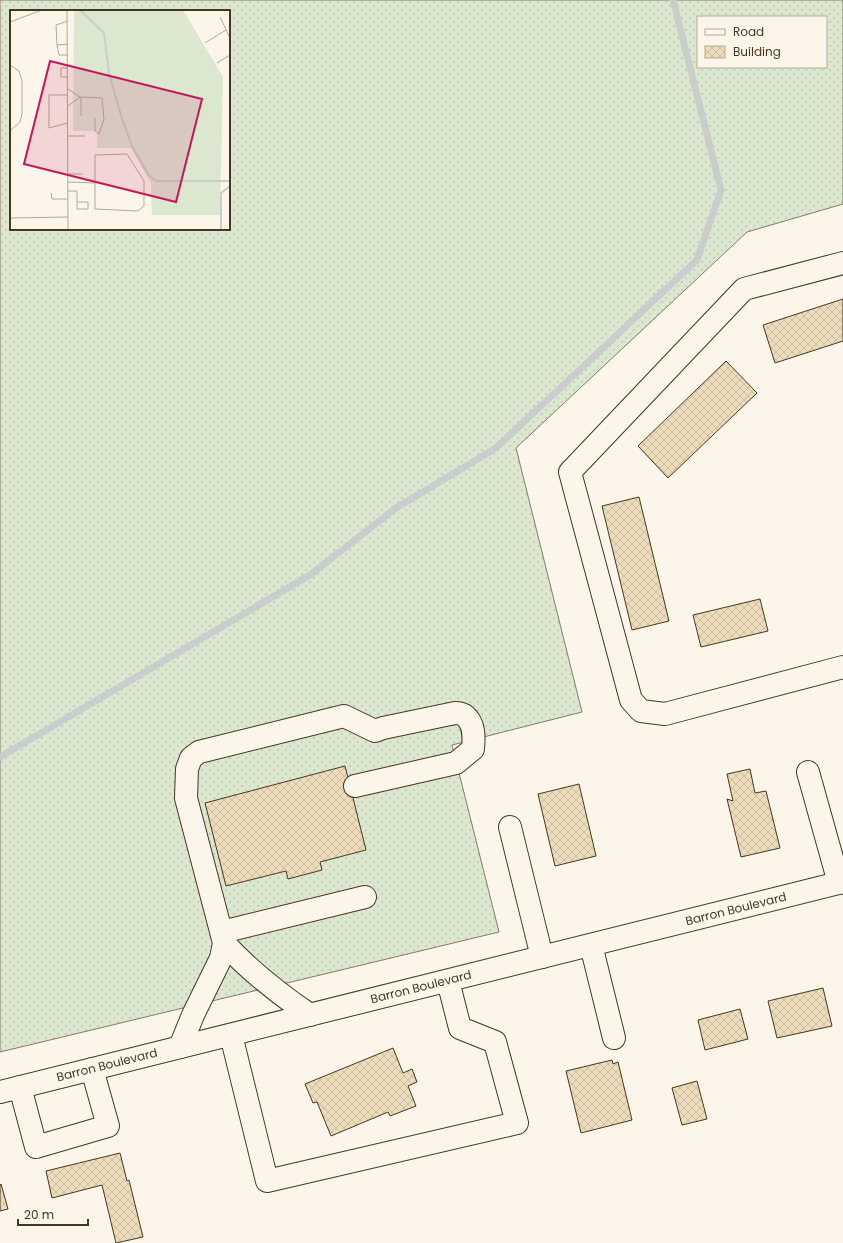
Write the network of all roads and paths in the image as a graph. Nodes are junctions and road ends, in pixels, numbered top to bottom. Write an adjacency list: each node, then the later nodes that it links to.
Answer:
1 (843, 263): 2 (main road)
2 (843, 667)
3 (808, 772): 6 (main road)
4 (355, 786): 8 (main road)
5 (510, 827): 10 (main road)
6 (841, 883): 9 (main road, Barron Boulevard)
7 (365, 897): 8 (main road)
8 (223, 938): 12 (main road); 15 (main road)
9 (590, 945): 10 (main road, Barron Boulevard); 14 (main road)
10 (542, 957): 11 (main road, Barron Boulevard)
11 (448, 981): 12 (main road, Barron Boulevard); 13 (main road)
12 (310, 1015): 13 (main road, Barron Boulevard)
13 (231, 1035): 15 (main road, Barron Boulevard)
14 (614, 1038)
15 (180, 1047): 16 (main road, Barron Boulevard)
16 (92, 1069): 17 (main road, Barron Boulevard); 17 (main road)
17 (10, 1089)

